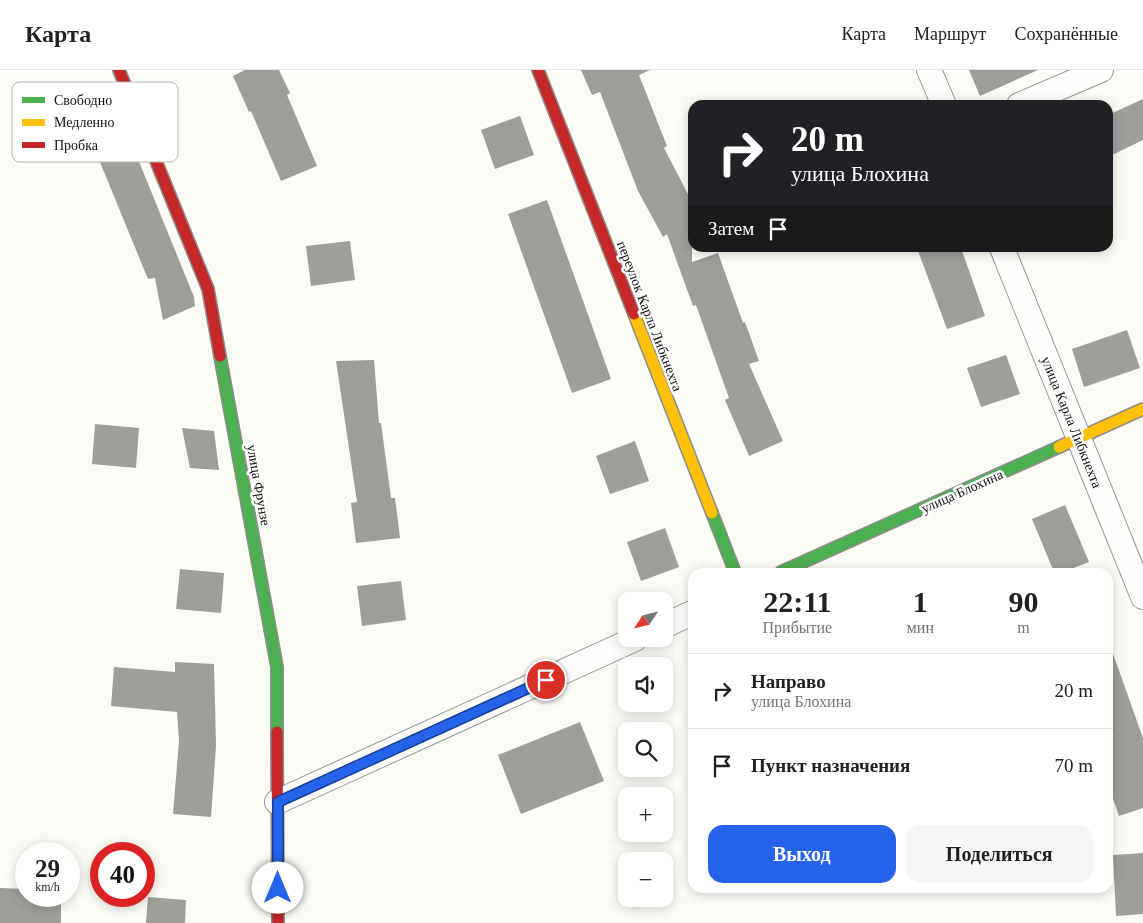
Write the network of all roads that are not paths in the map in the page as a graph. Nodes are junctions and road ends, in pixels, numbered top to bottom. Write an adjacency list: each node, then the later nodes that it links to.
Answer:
1 (118, 70): 5 (street, улица Фрунзе)
2 (538, 70): 12 (street, переулок Карла Либкнехта)
3 (929, 70): 6 (street)
4 (1101, 70): 7 (street)
5 (123, 82)
6 (942, 100)
7 (1032, 100)
8 (156, 162): 18 (street, улица Фрунзе)
9 (1004, 252): 11 (street, улица Карла Либкнехта)
10 (1143, 409): 11 (street, улица Блохина)
11 (1078, 438): 13 (street, улица Блохина); 14 (street, улица Карла Либкнехта)
12 (732, 568)
13 (790, 568)
14 (1143, 597)
15 (688, 615): 16 (street)
16 (673, 622)
17 (618, 647): 18 (street)
18 (278, 802): 19 (street, улица Фрунзе)
19 (278, 923)

